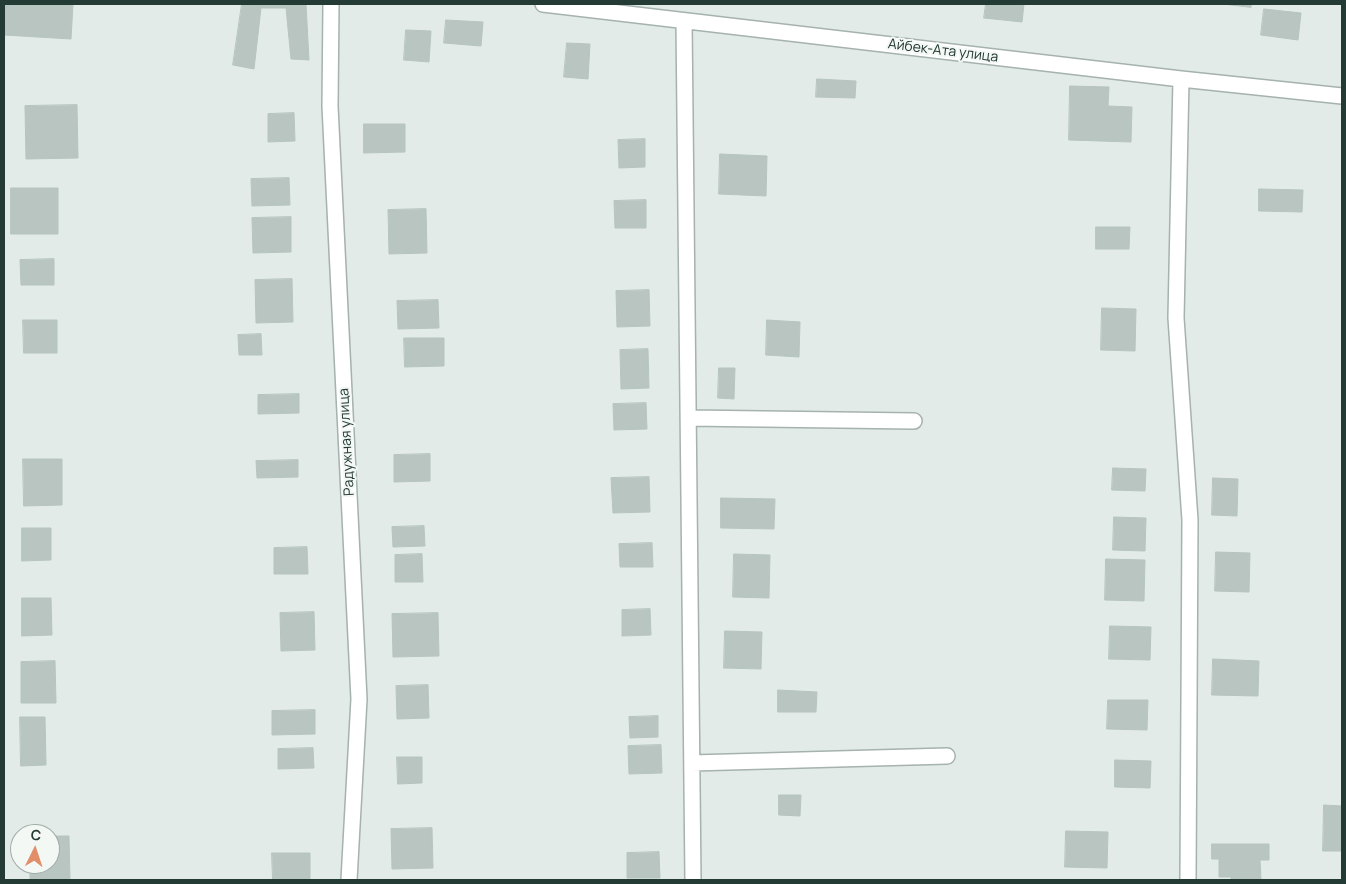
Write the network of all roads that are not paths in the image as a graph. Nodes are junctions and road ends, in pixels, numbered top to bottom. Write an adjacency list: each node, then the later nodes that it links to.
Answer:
1 (331, 4): 10 (street, Радужная улица)
2 (543, 4): 3 (street, Айбек-Ата улица)
3 (684, 21): 4 (street, Айбек-Ата улица); 6 (street)
4 (1182, 79): 5 (street, Айбек-Ата улица); 12 (street)
5 (1342, 96)
6 (688, 418): 7 (street); 9 (street)
7 (914, 421)
8 (947, 756): 9 (street)
9 (692, 763): 11 (street)
10 (349, 880)
11 (693, 880)
12 (1188, 880)

